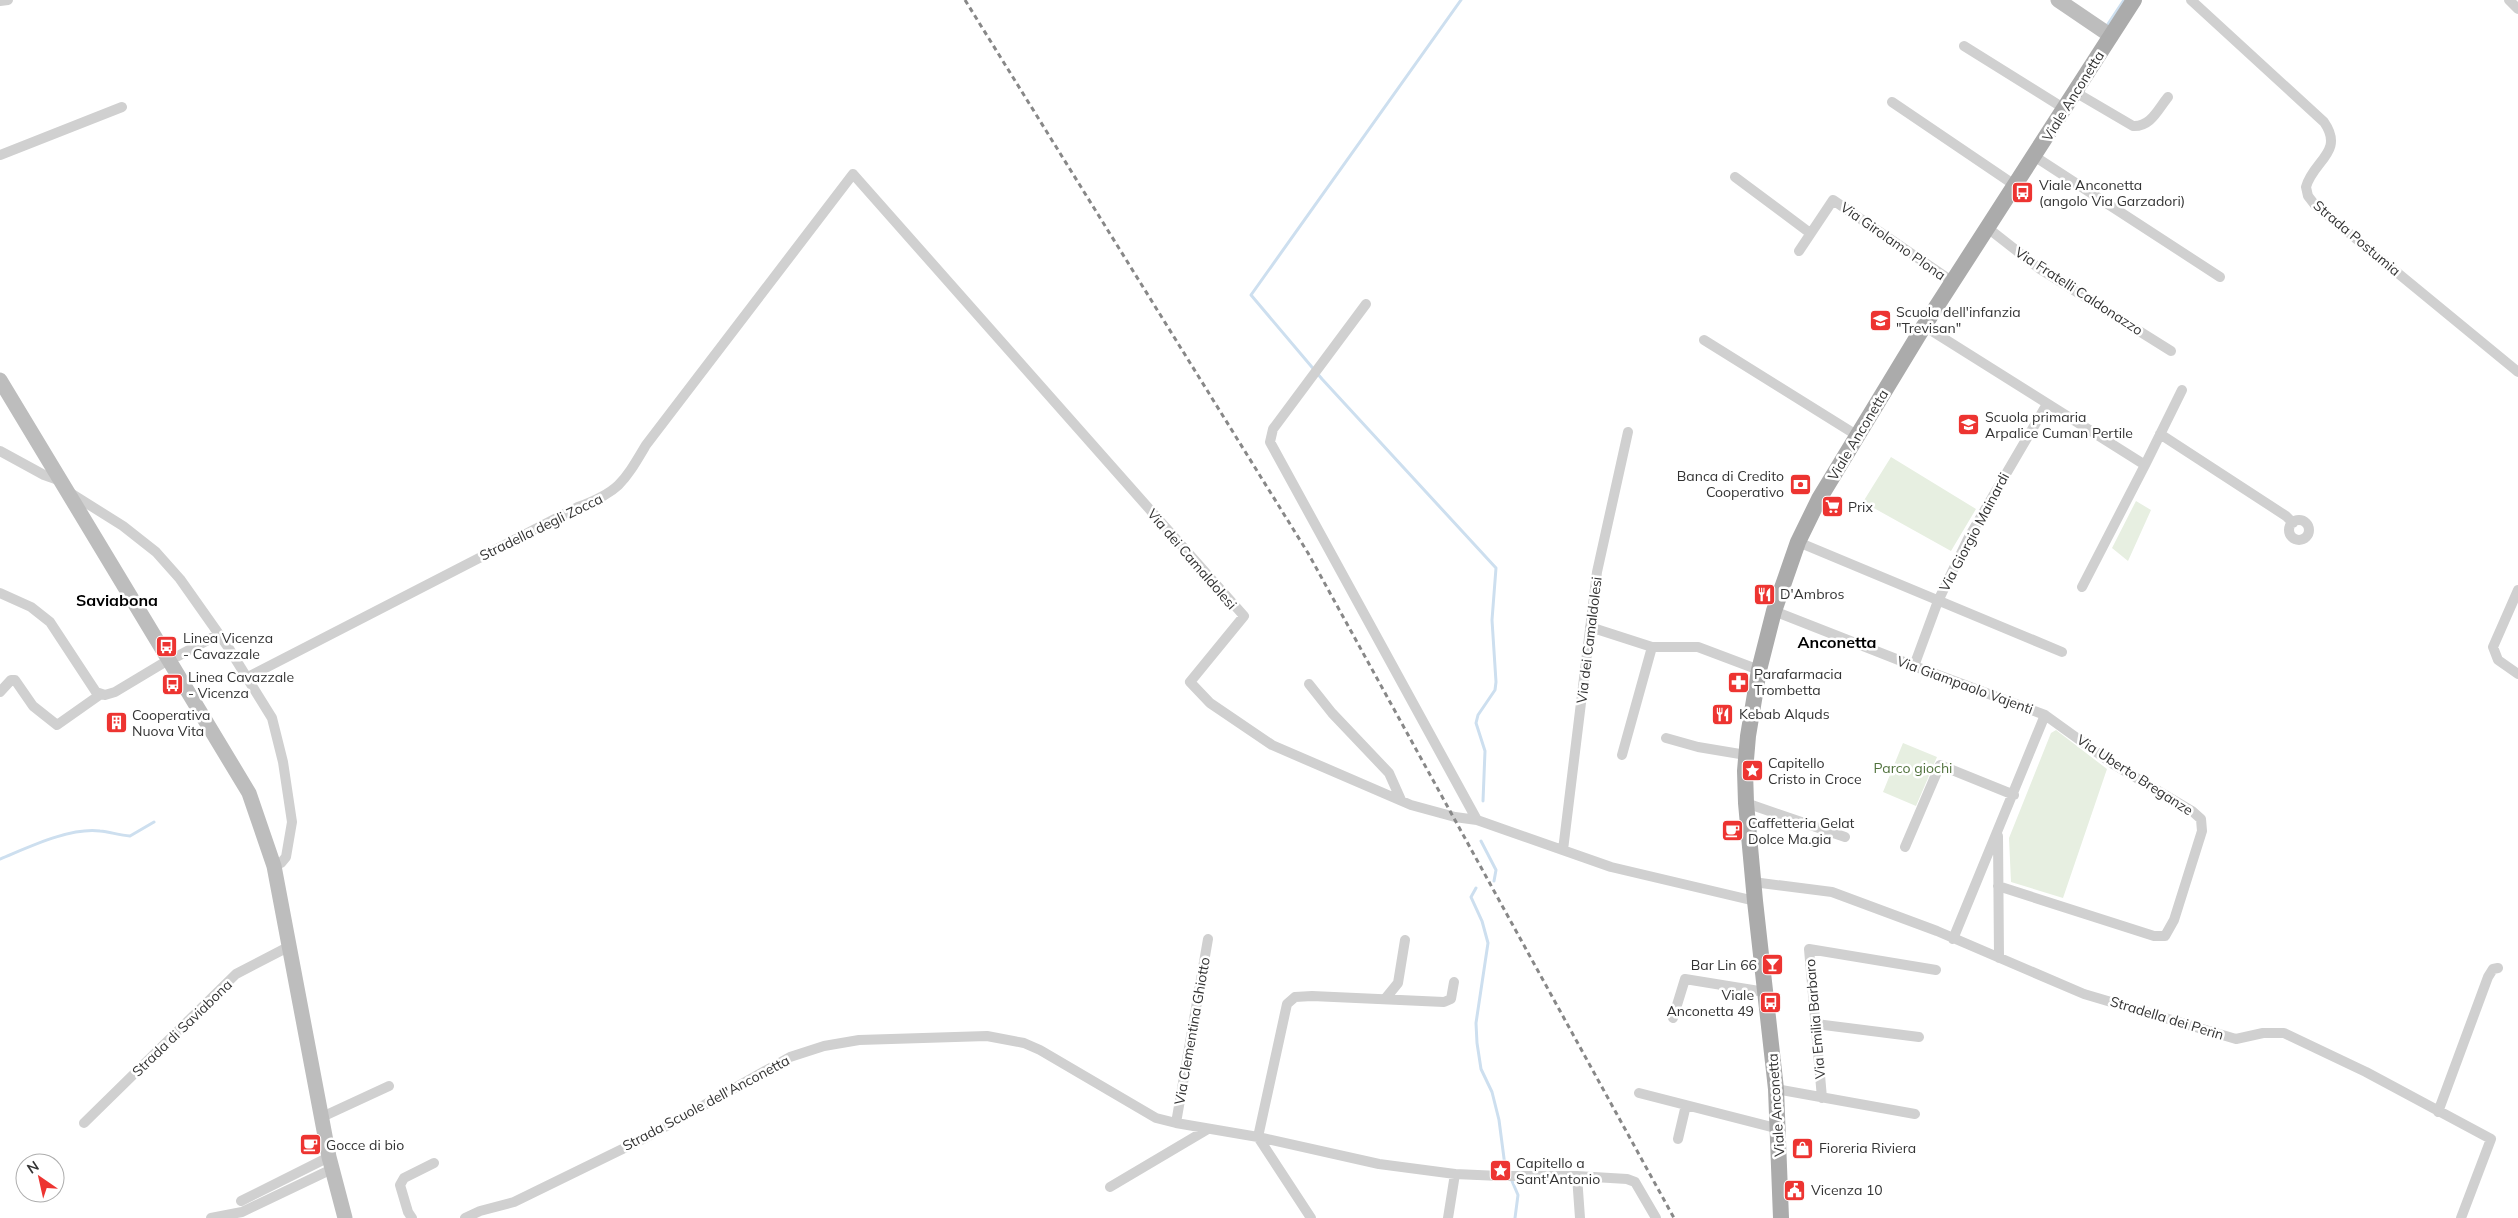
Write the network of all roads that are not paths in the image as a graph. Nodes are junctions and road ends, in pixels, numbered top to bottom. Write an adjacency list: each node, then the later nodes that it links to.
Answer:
1 (8, 0): 6 (street)
2 (2058, 0): 8 (street)
3 (2134, 0): 8 (main road)
4 (2191, 0): 29 (street, Strada Postumia)
5 (2508, 0): 7 (street)
6 (0, 1)
7 (2518, 9)
8 (2110, 36): 10 (main road, Viale Anconetta)
9 (1964, 46): 14 (street)
10 (2075, 92): 11 (street); 14 (main road, Viale Anconetta)
11 (2168, 97)
12 (1892, 102): 19 (street)
13 (122, 107): 15 (street)
14 (2065, 108): 16 (main road, Viale Anconetta)
15 (0, 155)
16 (2034, 156): 19 (main road, Viale Anconetta); 23 (street, Viale Anconetta)
17 (853, 174): 54 (street, Stradella degli Zocca); 63 (street, Via dei Camaldolesi)
18 (1735, 177): 21 (street)
19 (2016, 186): 20 (main road, Viale Anconetta)
20 (1989, 229): 24 (main road, Viale Anconetta); 28 (street, Via Fratelli Caldonazzo)
21 (1810, 233): 22 (street, Via Girolamo Plona); 24 (street, Via Girolamo Plona)
22 (1799, 250)
23 (2220, 278)
24 (1953, 282): 26 (main road, Viale Anconetta)
25 (1366, 304): 65 (street)
26 (1924, 326): 32 (street); 35 (main road, Viale Anconetta)
27 (1704, 340): 35 (street)
28 (2171, 351)
29 (2518, 372)
30 (0, 380): 38 (street)
31 (2182, 390): 34 (street)
32 (2047, 404): 37 (street); 44 (street, Via Giorgio Mainardi)
33 (1628, 432): 46 (street, Via dei Camaldolesi)
34 (2160, 434): 37 (street); 39 (street)
35 (1858, 436): 40 (main road, Viale Anconetta)
36 (0, 451): 38 (street)
37 (2145, 465): 41 (street)
38 (65, 487): 47 (street); 50 (street)
39 (2293, 523)
40 (1798, 542): 44 (street); 45 (main road, Viale Anconetta)
41 (2082, 587)
42 (2518, 590): 53 (street)
43 (0, 593): 57 (street)
44 (1938, 601): 49 (street); 51 (street, Via Giorgio Mainardi)
45 (1774, 611): 51 (street, Via Giampaolo Vajenti); 52 (main road, Viale Anconetta)
46 (1590, 627): 48 (street); 69 (street, Via dei Camaldolesi)
47 (219, 634): 50 (street); 54 (street)
48 (1652, 647): 52 (street); 60 (street)
49 (2062, 652)
50 (174, 658): 57 (street); 70 (street)
51 (1914, 666): 58 (street, Via Giampaolo Vajenti)
52 (1759, 670): 61 (main road, Viale Anconetta)
53 (2518, 674)
54 (248, 677): 70 (street)
55 (1309, 684): 63 (street)
56 (0, 692): 57 (street)
57 (101, 694)
58 (2045, 715): 62 (street); 72 (street, Via Uberto Breganze)
59 (1666, 738): 61 (street)
60 (1622, 755)
61 (1746, 755): 64 (main road, Viale Anconetta)
62 (2014, 794): 66 (street); 68 (street)
63 (1401, 800): 65 (street, Via dei Camaldolesi)
64 (1746, 803): 67 (street); 71 (main road, Viale Anconetta)
65 (1477, 820): 69 (street, Via dei Camaldolesi)
66 (1998, 833): 72 (street); 74 (street)
67 (1845, 838)
68 (1905, 847)
69 (1563, 850): 73 (street, Via dei Camaldolesi)
70 (274, 866): 77 (street)
71 (1753, 882): 73 (main road, Viale Anconetta); 74 (street, Stradella dei Perin)
72 (1998, 886): 78 (street)
73 (1755, 901): 82 (main road, Viale Anconetta)
74 (1953, 939): 78 (street, Stradella dei Perin)
75 (1208, 940): 96 (street, Via Clementina Ghiotto)
76 (1405, 940): 83 (street)
77 (290, 946): 94 (street); 95 (street, Strada di Saviabona)
78 (1999, 958): 92 (street, Stradella dei Perin)
79 (2498, 968): 92 (street)
80 (1936, 970): 85 (street, Via Emilia Barbaro)
81 (1454, 982): 83 (street)
82 (1765, 992): 84 (street); 88 (main road, Viale Anconetta)
83 (1385, 999): 99 (street)
84 (1673, 1018)
85 (1816, 1024): 86 (street); 90 (street, Via Emilia Barbaro)
86 (1919, 1037)
87 (389, 1086): 94 (street)
88 (1776, 1089): 90 (street); 98 (main road, Viale Anconetta)
89 (1639, 1093): 91 (street)
90 (1822, 1098): 93 (street)
91 (1686, 1105): 98 (street); 100 (street)
92 (2438, 1112): 116 (street, Stradella dei Perin)
93 (1915, 1114)
94 (322, 1117): 101 (street)
95 (84, 1123)
96 (1176, 1123): 97 (street, Strada Scuole dell'Anconetta); 110 (street, Strada Scuole dell'Anconetta)
97 (1208, 1129): 99 (street, Strada Scuole dell'Anconetta); 105 (street)
98 (1779, 1129): 115 (main road, Viale Anconetta)
99 (1258, 1137): 103 (street, Strada Scuole dell'Anconetta); 111 (street)
100 (1678, 1139)
101 (330, 1163): 106 (street); 107 (street); 108 (street)
102 (434, 1163): 109 (street)
103 (1455, 1174): 104 (street, Strada Scuole dell'Anconetta); 112 (street)
104 (1577, 1176): 113 (street); 114 (street, Strada Scuole dell'Anconetta)
105 (1110, 1187)
106 (241, 1201)
107 (211, 1218)
108 (345, 1218)
109 (412, 1218)
110 (465, 1218)
111 (1311, 1218)
112 (1448, 1218)
113 (1580, 1218)
114 (1656, 1218)
115 (1781, 1218)
116 (2461, 1218)

